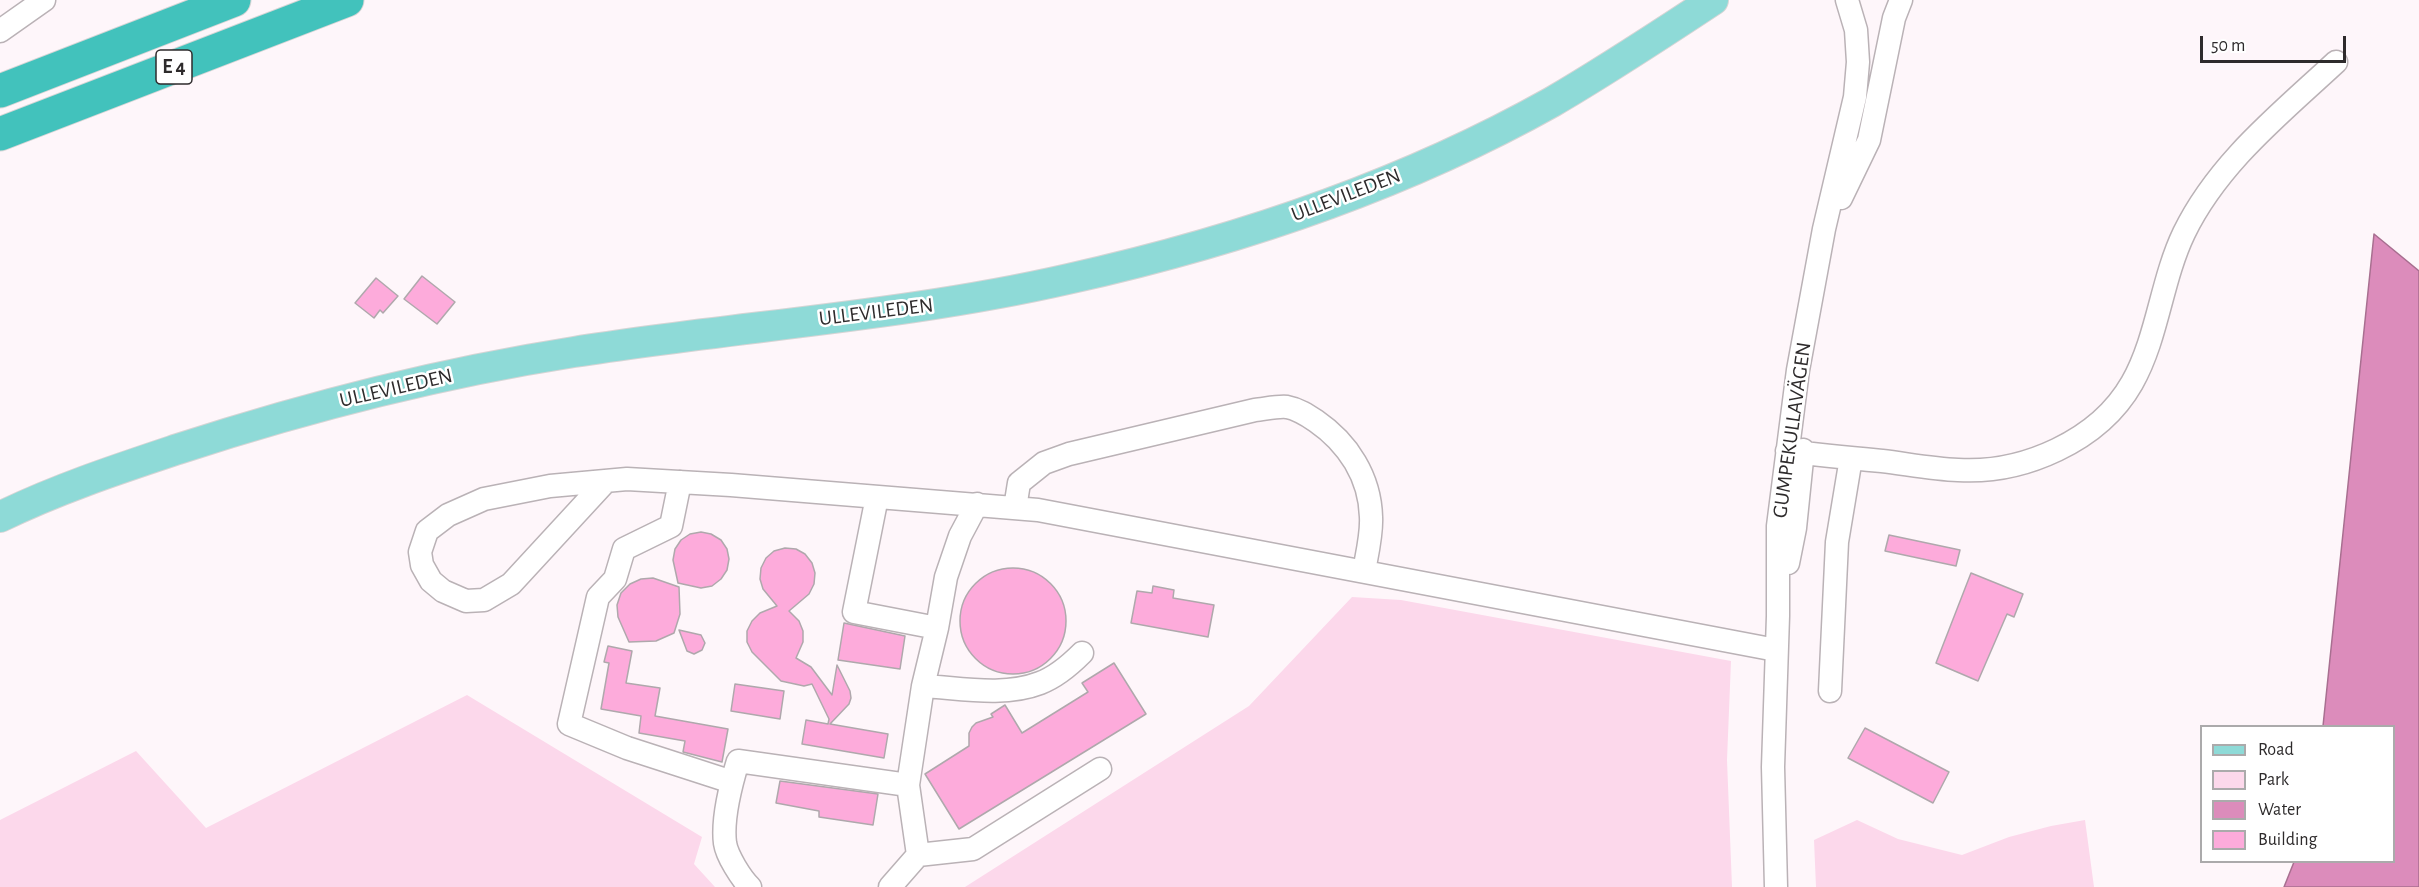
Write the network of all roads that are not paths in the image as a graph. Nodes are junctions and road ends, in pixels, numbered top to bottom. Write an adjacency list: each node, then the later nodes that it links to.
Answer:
1 (44, 0): 7 (street)
2 (234, 0): 9 (highway, E 4)
3 (347, 0): 10 (highway, E 4)
4 (1713, 0): 19 (main road, ULLEVILEDEN)
5 (1847, 0): 11 (street, GUMPEKULLAVÄGEN)
6 (1902, 0): 11 (street, GUMPEKULLAVÄGEN)
7 (0, 31)
8 (2336, 62): 13 (street)
9 (0, 90)
10 (0, 134)
11 (1823, 237): 12 (street, GUMPEKULLAVÄGEN)
12 (1795, 452): 13 (street); 22 (street, GUMPEKULLAVÄGEN)
13 (1851, 458): 25 (street)
14 (606, 481): 14 (street); 15 (street)
15 (680, 482): 16 (street); 27 (street)
16 (877, 497): 17 (street); 21 (street)
17 (976, 504): 18 (street); 21 (street)
18 (1015, 508): 20 (street); 20 (street)
19 (0, 517)
20 (1364, 571): 22 (street)
21 (937, 628): 24 (street)
22 (1776, 650): 32 (street, GUMPEKULLAVÄGEN)
23 (1082, 653): 24 (street)
24 (923, 686): 28 (street)
25 (1830, 692)
26 (1100, 769): 29 (street)
27 (732, 782): 28 (street); 30 (street)
28 (908, 785): 29 (street)
29 (918, 855): 31 (street)
30 (750, 887)
31 (890, 887)
32 (1776, 887)

